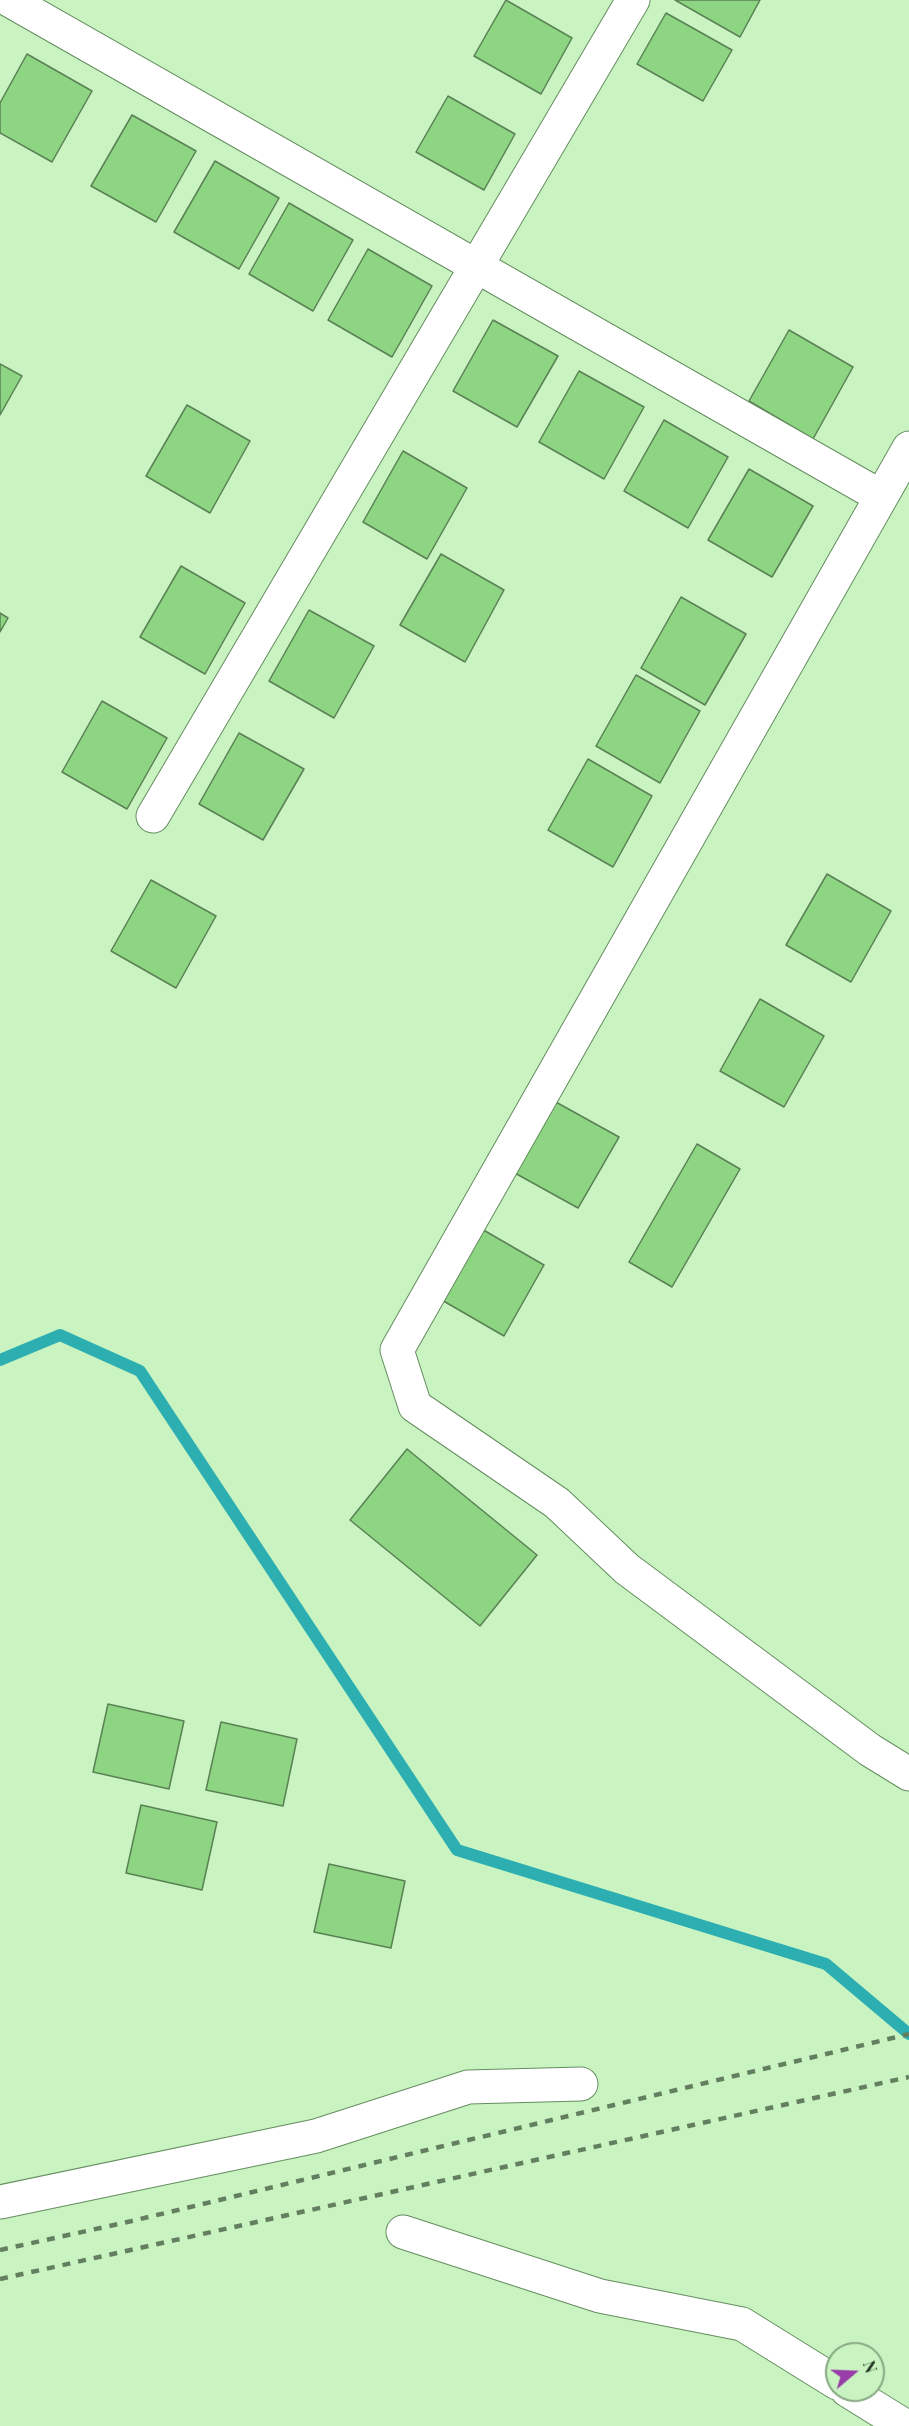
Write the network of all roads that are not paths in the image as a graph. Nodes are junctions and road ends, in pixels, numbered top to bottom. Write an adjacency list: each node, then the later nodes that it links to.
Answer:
1 (9, 0): 3 (street)
2 (633, 0): 3 (street)
3 (477, 268): 5 (street); 6 (street)
4 (909, 448): 5 (street)
5 (880, 496): 7 (street)
6 (153, 816)
7 (909, 1774)
8 (581, 2084): 9 (street)
9 (0, 2202)
10 (403, 2232): 11 (street)
11 (825, 2376)
12 (867, 2402): 13 (street)
13 (905, 2426)

